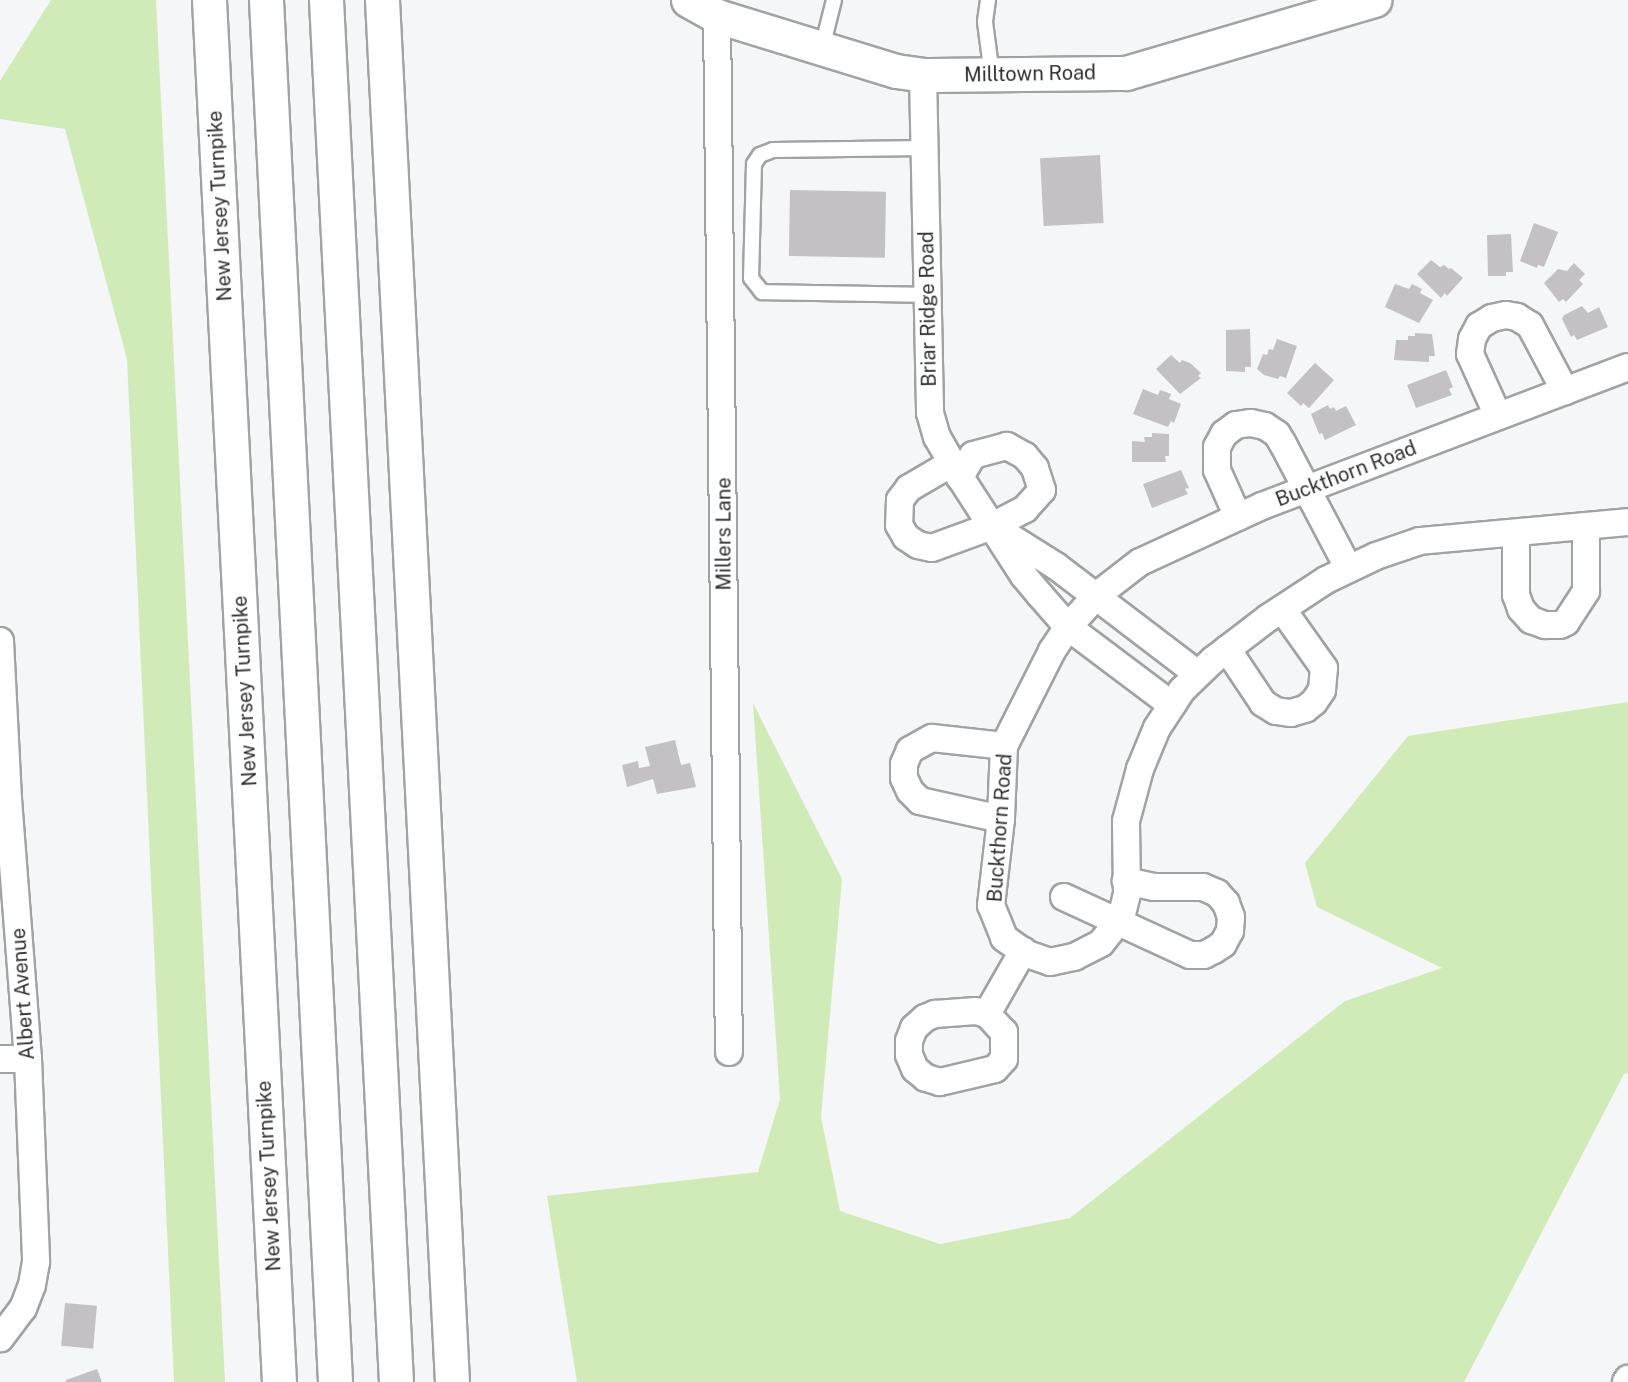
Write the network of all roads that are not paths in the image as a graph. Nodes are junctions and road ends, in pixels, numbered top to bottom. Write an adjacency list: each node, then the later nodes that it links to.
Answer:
1 (209, 0): 45 (main road, New Jersey Turnpike)
2 (266, 0): 46 (main road)
3 (326, 0): 47 (main road)
4 (382, 0): 48 (main road)
5 (688, 0): 9 (main road, Milltown Road)
6 (834, 0): 10 (lane)
7 (988, 0): 12 (lane)
8 (1374, 0): 12 (main road, Milltown Road)
9 (717, 16): 10 (main road, Milltown Road); 41 (street, Millers Lane)
10 (822, 48): 11 (main road, Milltown Road)
11 (923, 75): 12 (main road, Milltown Road); 13 (street, Briar Ridge Road)
12 (992, 75)
13 (925, 148): 14 (street, Briar Ridge Road); 14 (lane)
14 (928, 294): 18 (street, Briar Ridge Road)
15 (1628, 368): 16 (street, Buckthorn Road)
16 (1565, 391): 17 (street, Buckthorn Road); 17 (street)
17 (1498, 416): 19 (street, Buckthorn Road)
18 (956, 470): 22 (street, Briar Ridge Road); 22 (street); 22 (street)
19 (1307, 489): 20 (street, Buckthorn Road); 20 (street); 25 (street)
20 (1238, 516): 26 (street, Buckthorn Road)
21 (1628, 522): 23 (street, Buckthorn Road)
22 (992, 526): 26 (street, Briar Ridge Road); 28 (street, Briar Ridge Road)
23 (1586, 526): 24 (street, Buckthorn Road); 24 (street)
24 (1516, 533): 25 (street, Buckthorn Road)
25 (1349, 568): 27 (street, Buckthorn Road)
26 (1096, 596): 28 (street, Buckthorn Road); 31 (street, Briar Ridge Road)
27 (1282, 609): 30 (street, Buckthorn Road); 30 (street)
28 (1068, 627): 32 (street, Briar Ridge Road); 33 (street, Buckthorn Road)
29 (0, 641): 34 (street, Albert Avenue)
30 (1227, 649): 31 (street, Buckthorn Road)
31 (1198, 674): 32 (street, Buckthorn Road)
32 (1172, 705): 36 (street, Buckthorn Road)
33 (1005, 746): 35 (street, Buckthorn Road); 35 (street)
34 (4, 799): 43 (street, Albert Avenue)
35 (1001, 819): 39 (street, Buckthorn Road)
36 (1126, 881): 38 (street, Buckthorn Road); 38 (street)
37 (1064, 897): 38 (street)
38 (1118, 921): 39 (street, Buckthorn Road)
39 (1023, 951): 40 (street)
40 (987, 1014)
41 (729, 1052)
42 (0, 1059): 43 (street)
43 (28, 1059): 44 (street, Albert Avenue)
44 (0, 1338)
45 (279, 1382)
46 (335, 1382)
47 (396, 1382)
48 (453, 1382)

